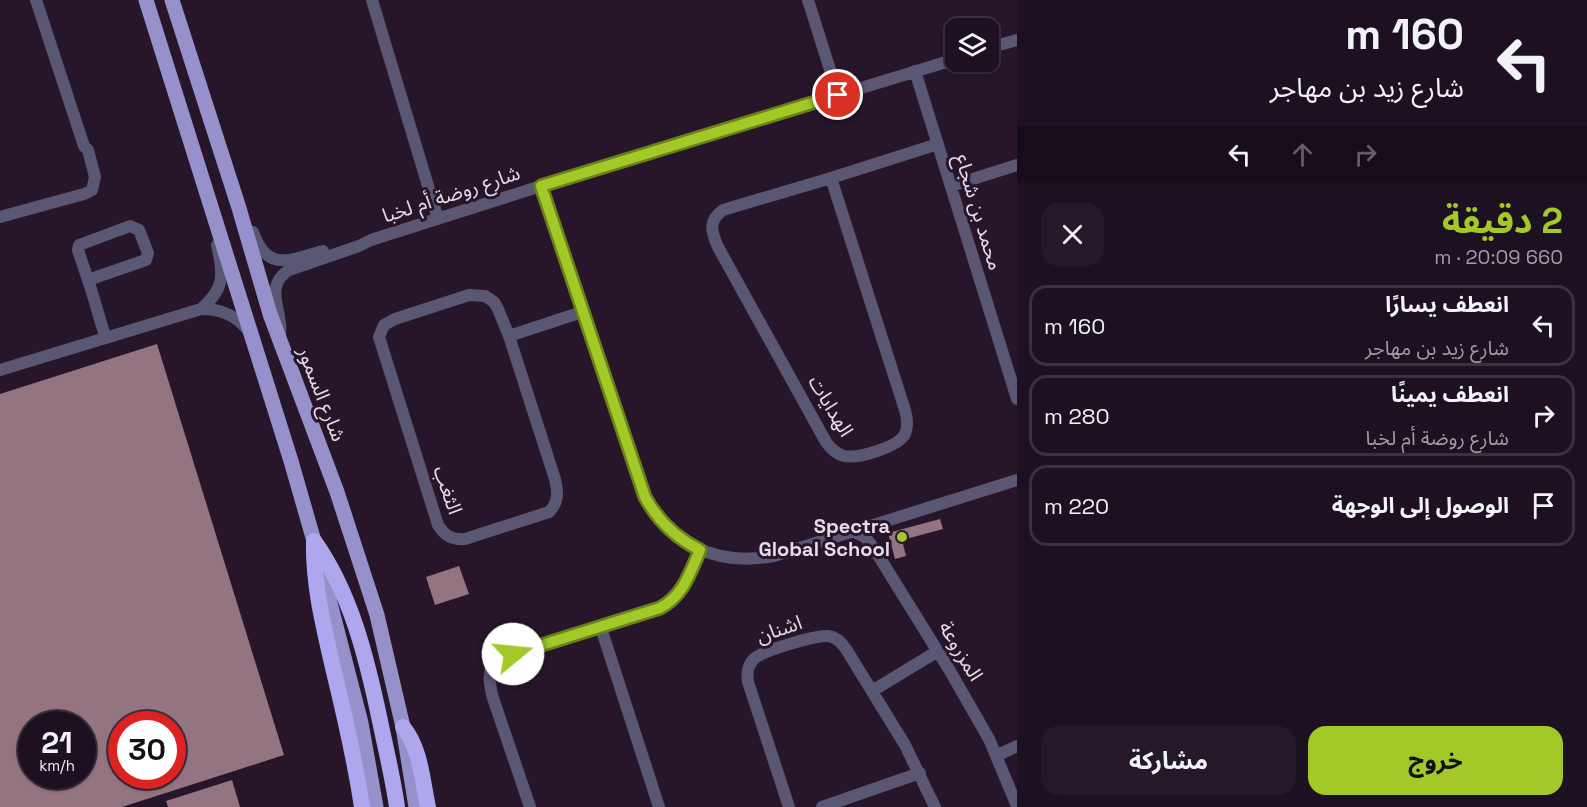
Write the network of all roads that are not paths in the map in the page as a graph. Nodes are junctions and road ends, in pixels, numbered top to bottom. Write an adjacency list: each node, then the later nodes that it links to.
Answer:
1 (36, 0): 18 (street)
2 (146, 0): 16 (main road)
3 (172, 0): 17 (main road, شارع السمور)
4 (372, 0): 19 (street)
5 (808, 0): 10 (street)
6 (1017, 40): 7 (street)
7 (999, 45)
8 (945, 62): 9 (street, شارع روضة أم لخبا)
9 (915, 71): 10 (street, شارع روضة أم لخبا); 11 (street, محمد بن شجاع)
10 (838, 95): 14 (street, شارع روضة أم لخبا)
11 (938, 144): 13 (street, الهدايات); 15 (street, محمد بن شجاع)
12 (1017, 165): 15 (street)
13 (831, 178): 13 (street, الهدايات)
14 (541, 186): 19 (street, شارع روضة أم لخبا); 23 (street)
15 (951, 186): 29 (street, محمد بن شجاع)
16 (208, 199): 22 (street); 24 (main road)
17 (239, 208): 20 (street, شارع روضة أم لخبا); 27 (main road, شارع السمور)
18 (0, 217)
19 (438, 219): 20 (street, شارع روضة أم لخبا)
20 (371, 240): 27 (street, شارع روضة أم لخبا)
21 (88, 280): 21 (street); 26 (street)
22 (201, 309): 24 (street); 26 (street)
23 (582, 312): 25 (street); 33 (street)
24 (248, 330): 32 (main road)
25 (509, 336): 25 (street, الثغب)
26 (109, 337): 28 (street)
27 (279, 340): 37 (main road, شارع السمور)
28 (0, 370)
29 (1017, 399)
30 (1017, 480): 31 (street)
31 (852, 531): 33 (street); 35 (street, المزروعة)
32 (314, 541): 43 (highway); 44 (main road); 45 (highway)
33 (700, 550): 34 (street)
34 (601, 628): 48 (street); 49 (street)
35 (938, 651): 36 (street); 39 (street, المزروعة)
36 (872, 691): 40 (street, اشنان); 50 (street, اشنان)
37 (403, 727): 46 (main road, شارع السمور); 47 (highway)
38 (1017, 746): 39 (street)
39 (998, 755): 42 (street, المزروعة)
40 (920, 773): 41 (street); 51 (street, اشنان)
41 (827, 806)
42 (1017, 806)
43 (362, 807)
44 (376, 807)
45 (397, 807)
46 (416, 807)
47 (428, 807)
48 (530, 807)
49 (659, 807)
50 (789, 807)
51 (935, 807)

